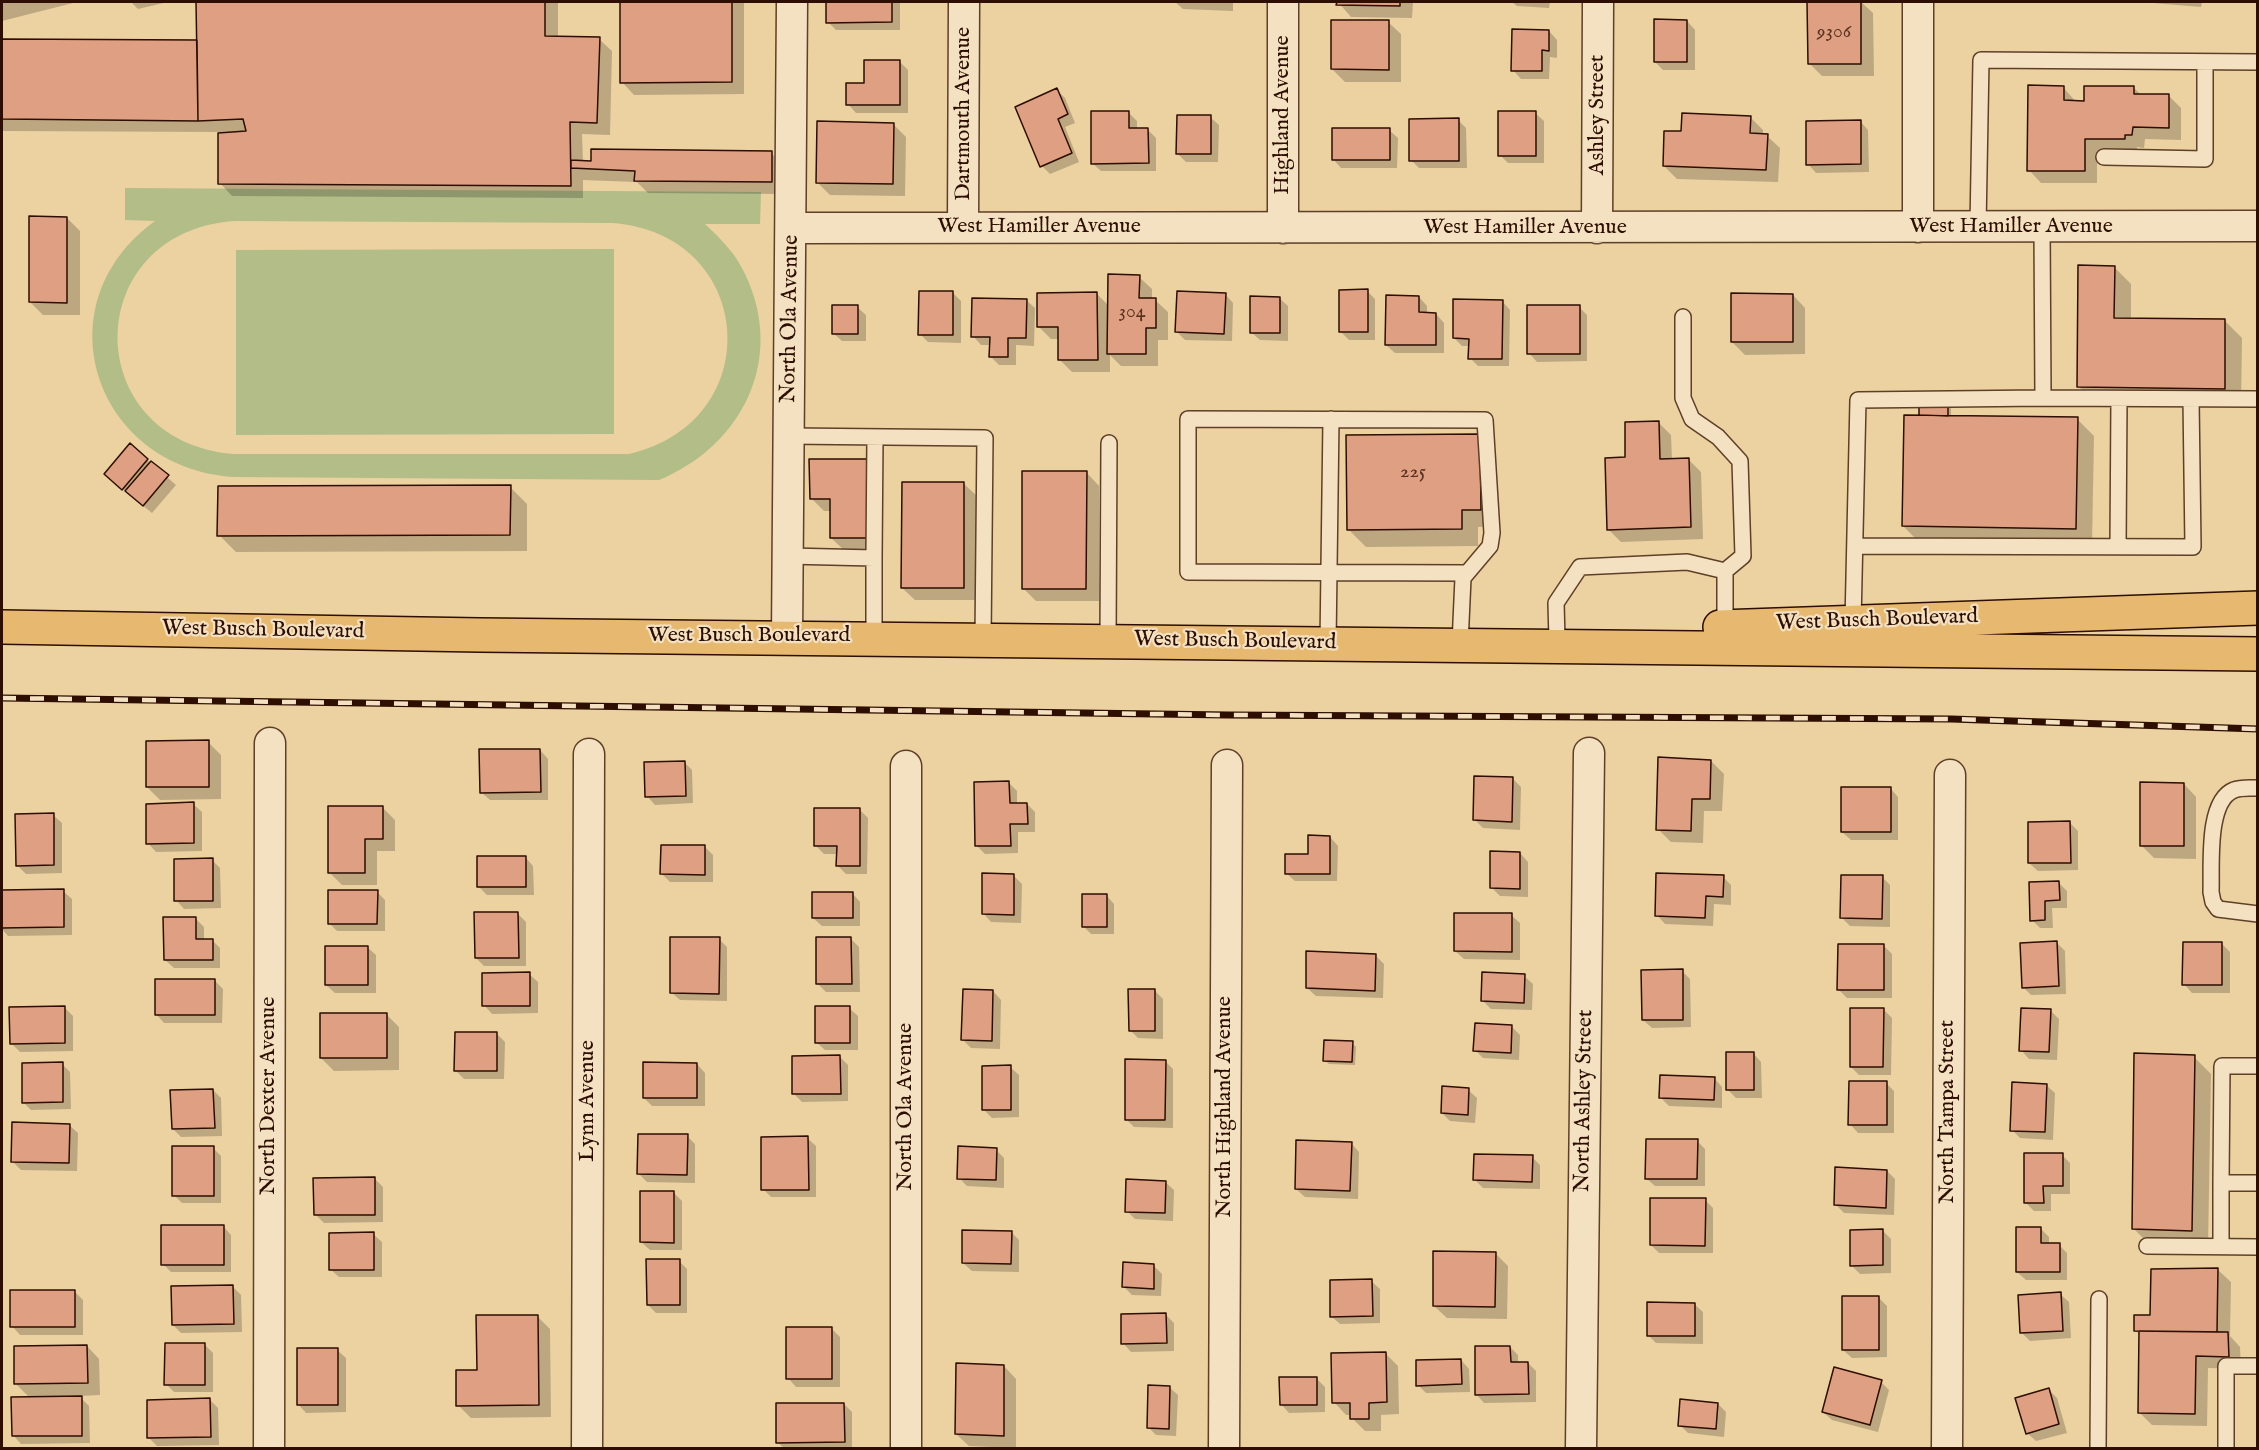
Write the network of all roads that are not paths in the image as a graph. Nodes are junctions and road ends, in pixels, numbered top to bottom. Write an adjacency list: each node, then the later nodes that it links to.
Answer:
1 (792, 2): 14 (street, North Ola Avenue)
2 (964, 2): 9 (street, Dartmouth Avenue)
3 (1283, 2): 15 (street, Highland Avenue)
4 (1598, 2): 16 (street, Ashley Street)
5 (1918, 2): 12 (street)
6 (2205, 62): 7 (lane); 8 (lane); 10 (lane)
7 (2258, 62)
8 (2104, 157)
9 (963, 226): 14 (street, West Hamiller Avenue); 15 (street, West Hamiller Avenue)
10 (1978, 226): 12 (street, West Hamiller Avenue); 13 (street, West Hamiller Avenue)
11 (2258, 226): 13 (street, West Hamiller Avenue)
12 (1918, 227): 16 (street, West Hamiller Avenue)
13 (2042, 227): 18 (lane)
14 (792, 228): 23 (street, North Ola Avenue)
15 (1283, 228): 16 (street, West Hamiller Avenue)
16 (1598, 228)
17 (1683, 317): 30 (lane)
18 (2043, 398): 19 (lane); 26 (lane)
19 (2119, 399): 20 (lane); 27 (lane)
20 (2191, 399): 21 (lane); 27 (lane)
21 (2258, 399)
22 (1331, 419): 31 (lane); 31 (lane); 32 (lane)
23 (789, 436): 24 (lane); 28 (street, North Ola Avenue)
24 (875, 437): 29 (lane); 39 (lane)
25 (1109, 443): 40 (lane)
26 (1855, 546): 27 (lane); 34 (lane)
27 (2118, 547)
28 (788, 556): 29 (lane); 37 (street, North Ola Avenue)
29 (874, 558): 38 (lane)
30 (1725, 570): 36 (lane); 41 (lane)
31 (1329, 573): 32 (lane); 42 (lane)
32 (1466, 573): 43 (lane)
33 (2258, 608): 34 (main road, West Busch Boulevard)
34 (1853, 622): 36 (main road, West Busch Boulevard)
35 (2, 627): 37 (main road, West Busch Boulevard)
36 (1725, 627): 41 (main road, West Busch Boulevard)
37 (787, 636): 38 (main road, West Busch Boulevard)
38 (874, 638): 39 (main road, West Busch Boulevard)
39 (983, 639): 40 (main road, West Busch Boulevard)
40 (1108, 640): 42 (main road, West Busch Boulevard)
41 (1557, 640): 44 (main road, West Busch Boulevard)
42 (1328, 643): 43 (main road, West Busch Boulevard)
43 (1460, 644): 44 (main road, West Busch Boulevard)
44 (1497, 645): 45 (main road, West Busch Boulevard)
45 (2258, 654)
46 (270, 743): 62 (street, North Dexter Avenue)
47 (589, 753): 63 (street, Lynn Avenue)
48 (1589, 753): 66 (street, North Ashley Street)
49 (906, 765): 64 (street, North Ola Avenue)
50 (1227, 765): 65 (street, North Highland Avenue)
51 (1950, 775): 67 (street, North Tampa Street)
52 (2258, 788): 53 (lane)
53 (2258, 914)
54 (2258, 1066): 55 (lane)
55 (2221, 1183): 56 (lane); 58 (lane)
56 (2258, 1184)
57 (2147, 1246): 58 (lane)
58 (2221, 1246): 59 (lane)
59 (2258, 1247)
60 (2099, 1299): 68 (lane)
61 (2258, 1366): 69 (lane)
62 (269, 1449)
63 (586, 1449)
64 (906, 1449)
65 (1224, 1449)
66 (1581, 1449)
67 (1947, 1449)
68 (2098, 1449)
69 (2226, 1449)

